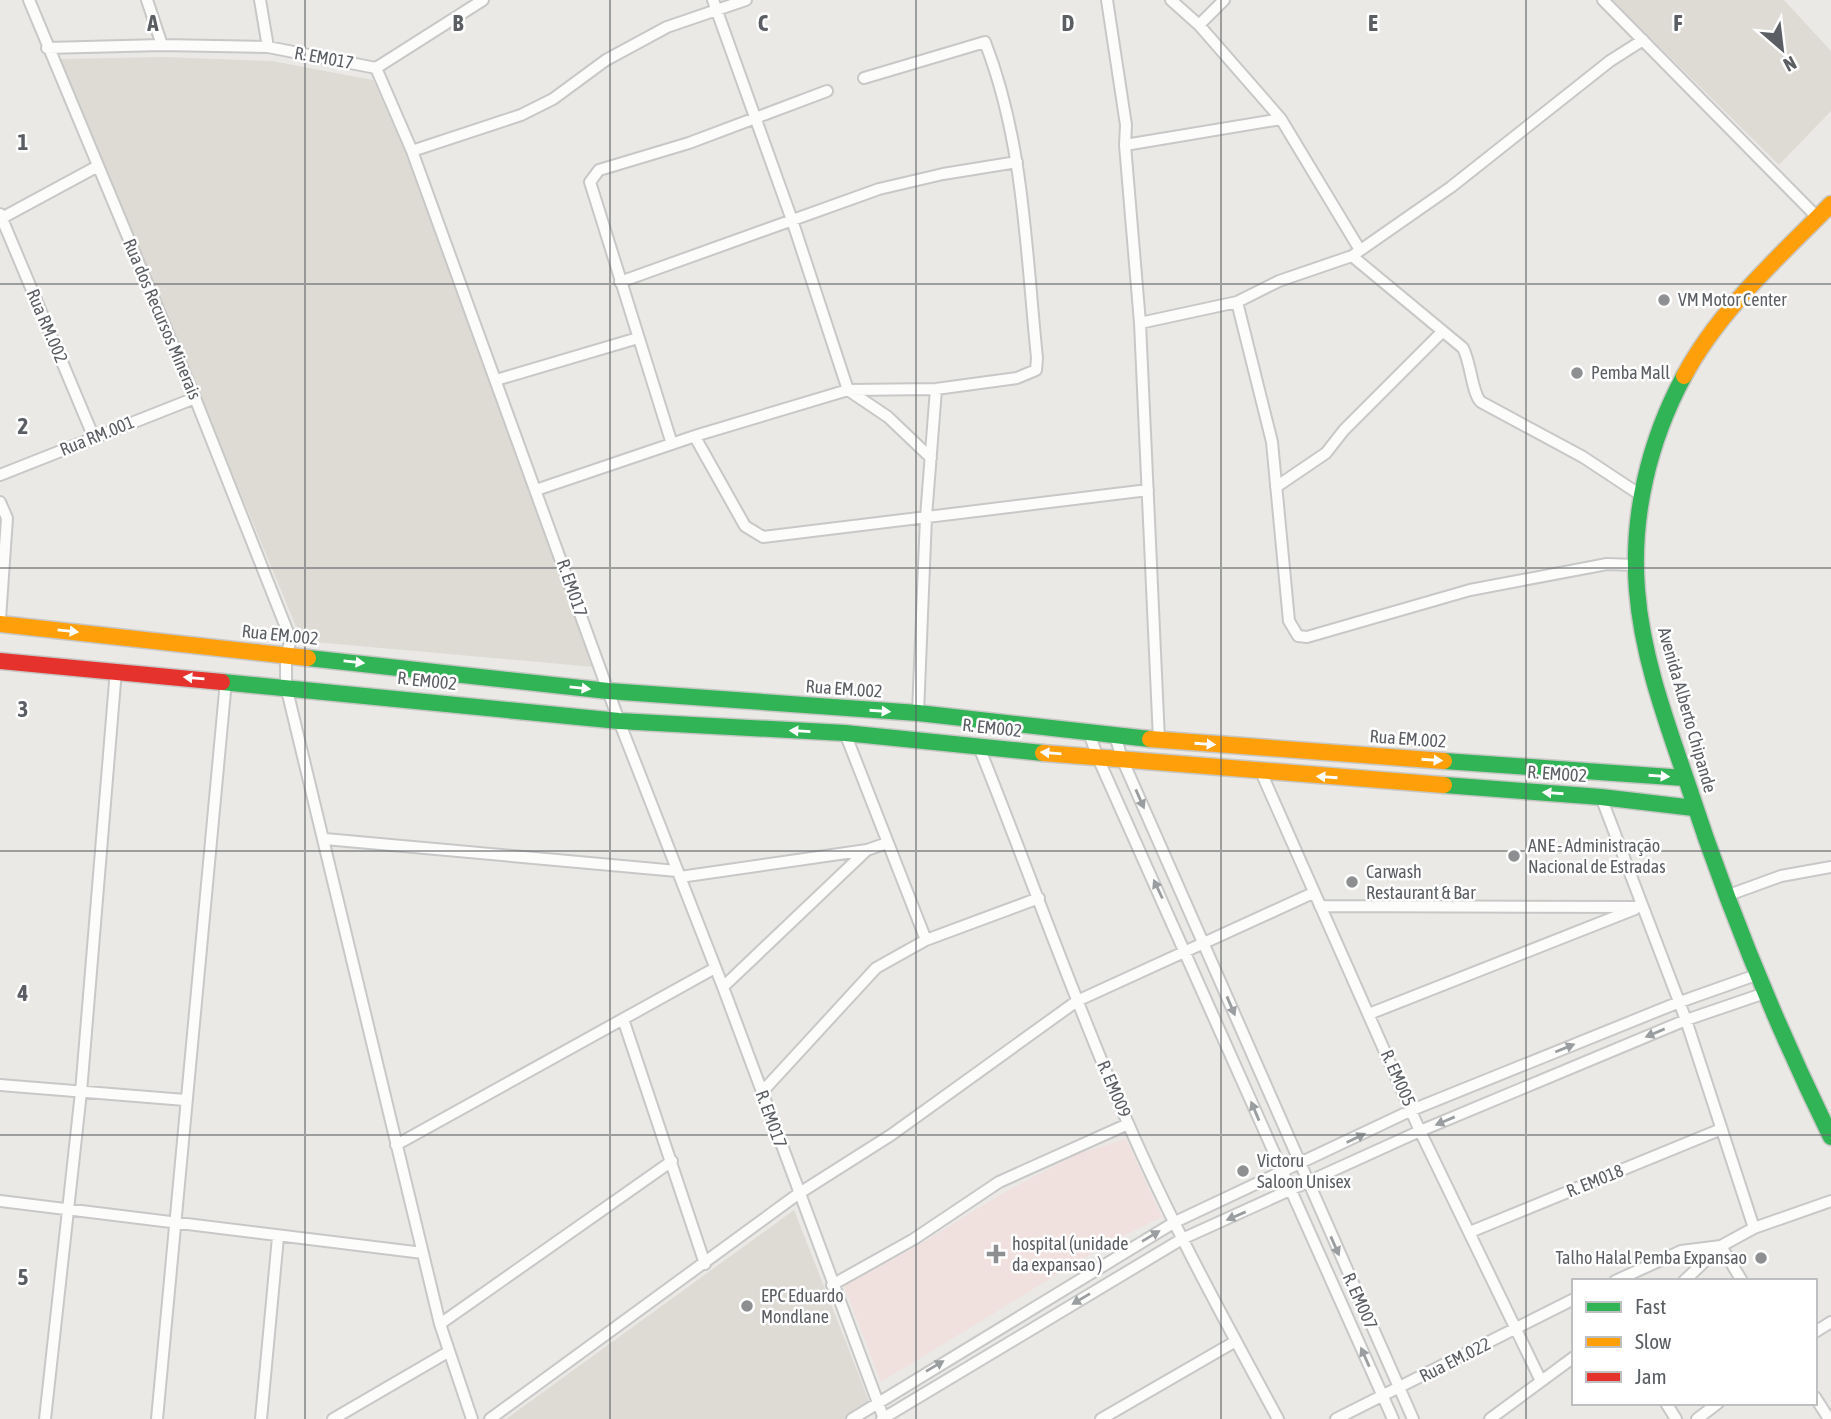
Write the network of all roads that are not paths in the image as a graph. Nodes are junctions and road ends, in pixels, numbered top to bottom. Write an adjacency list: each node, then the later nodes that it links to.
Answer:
1 (29, 0): 15 (street, Rua dos Recursos Minerais)
2 (147, 0): 13 (street)
3 (260, 0): 14 (street)
4 (483, 0): 16 (street)
5 (746, 0): 10 (street)
6 (1107, 0): 21 (street)
7 (1171, 0): 11 (street)
8 (1224, 0): 11 (street)
9 (1604, 0): 12 (street)
10 (715, 5): 19 (street); 22 (street)
11 (1199, 25): 20 (street)
12 (1643, 40): 27 (street); 29 (street)
13 (162, 45): 14 (street, R. EM017); 15 (street, R. EM017)
14 (268, 47): 16 (street, R. EM017)
15 (47, 48): 24 (street, Rua dos Recursos Minerais)
16 (376, 68): 22 (street, R. EM017)
17 (864, 78): 23 (street)
18 (827, 91): 19 (street)
19 (754, 117): 28 (street); 30 (street)
20 (1281, 119): 21 (street); 29 (street)
21 (1125, 145): 32 (street)
22 (412, 151): 35 (street, R. EM017)
23 (1017, 162): 28 (street); 36 (street)
24 (98, 166): 26 (street); 38 (street, Rua dos Recursos Minerais)
25 (1831, 204): 27 (street, Avenida Alberto Chipande)
26 (1, 217): 40 (street, Rua RM.002)
27 (1818, 218): 47 (street, Avenida Alberto Chipande)
28 (792, 220): 30 (street); 37 (street)
29 (1356, 253): 31 (street); 33 (street)
30 (620, 282): 34 (street)
31 (1237, 302): 32 (street); 44 (street)
32 (1140, 323): 46 (street)
33 (1443, 332): 44 (street); 47 (street)
34 (638, 338): 35 (street); 41 (street)
35 (496, 380): 45 (street, R. EM017)
36 (936, 389): 37 (street); 42 (street)
37 (848, 390): 39 (street); 42 (street)
38 (195, 398): 40 (street, Rua RM.001); 52 (street, Rua dos Recursos Minerais)
39 (695, 437): 41 (street); 49 (street)
40 (94, 438): 43 (street, Rua RM.001)
41 (672, 444): 45 (street)
42 (931, 458): 49 (street)
43 (0, 475)
44 (1276, 487): 50 (street)
45 (536, 490): 57 (street, R. EM017)
46 (1148, 490): 49 (street); 63 (street)
47 (1642, 496): 50 (street, Avenida Alberto Chipande)
48 (0, 502): 51 (street)
49 (926, 517): 58 (street)
50 (1636, 565): 68 (street, Avenida Alberto Chipande)
51 (0, 621): 52 (street, Rua EM.002, one-way to 52)
52 (289, 647): 56 (street); 57 (street, Rua EM.002, one-way to 57)
53 (0, 661): 54 (street)
54 (116, 670): 55 (street, one-way to 54); 94 (street)
55 (226, 681): 56 (street); 96 (street)
56 (286, 686): 59 (street, R. EM002); 71 (street)
57 (608, 691): 58 (street, Rua EM.002, one-way to 58); 59 (street, R. EM017)
58 (918, 713): 61 (street, Rua EM.002)
59 (619, 721): 60 (street, R. EM002, one-way to 59); 75 (street, R. EM017)
60 (845, 733): 64 (street, R. EM002); 72 (street)
61 (1089, 733): 62 (street, Rua EM.002); 65 (street, R. EM007)
62 (1115, 736): 63 (street, Rua EM.002); 66 (street, R. EM007)
63 (1159, 740): 68 (street, Rua EM.002, one-way to 68)
64 (979, 747): 65 (street, R. EM002, one-way to 64); 78 (street, R. EM009)
65 (1098, 758): 66 (street, R. EM002); 83 (street, R. EM007, one-way to 65)
66 (1123, 761): 67 (street, R. EM002); 82 (street, R. EM007, one-way to 82)
67 (1261, 772): 69 (street, R. EM002, one-way to 67); 76 (street, R. EM005)
68 (1685, 778): 70 (street, Avenida Alberto Chipande)
69 (1601, 797): 70 (street, R. EM002); 80 (street)
70 (1694, 808): 77 (street, Avenida Alberto Chipande)
71 (325, 839): 75 (street); 103 (street)
72 (887, 843): 73 (street); 81 (street)
73 (867, 850): 75 (street); 86 (street)
74 (1831, 867): 77 (street)
75 (679, 874): 84 (street, R. EM017)
76 (1313, 893): 79 (street, R. EM005); 82 (street)
77 (1726, 896): 85 (street, Avenida Alberto Chipande)
78 (1039, 898): 81 (street); 88 (street, R. EM009)
79 (1320, 906): 80 (street); 90 (street, R. EM005)
80 (1641, 907): 89 (street); 90 (street)
81 (926, 940): 95 (street)
82 (1204, 944): 83 (street); 105 (street, R. EM007, one-way to 105)
83 (1186, 951): 88 (street); 106 (street, R. EM007, one-way to 83)
84 (715, 968): 86 (street, R. EM017); 91 (street)
85 (1756, 975): 87 (street, Avenida Alberto Chipande); 89 (street)
86 (723, 987): 95 (street, R. EM017)
87 (1765, 993): 92 (street); 98 (street, Avenida Alberto Chipande)
88 (1077, 1001): 99 (street, R. EM009); 109 (street)
89 (1677, 1003): 92 (street); 97 (street, one-way to 89)
90 (1369, 1014): 97 (street, R. EM005)
91 (623, 1019): 103 (street); 104 (street)
92 (1686, 1020): 100 (street); 101 (street, one-way to 101)
93 (0, 1085): 94 (street)
94 (81, 1092): 96 (street); 112 (street)
95 (762, 1092): 109 (street, R. EM017)
96 (185, 1100): 113 (street)
97 (1412, 1110): 101 (street, R. EM005); 105 (street, one-way to 97)
98 (1826, 1114): 102 (street, Avenida Alberto Chipande)
99 (1128, 1124): 114 (street, R. EM009); 125 (street)
100 (1719, 1130): 115 (street); 116 (street, R. EM018)
101 (1420, 1131): 107 (street); 116 (street, R. EM005)
102 (1831, 1137)
103 (396, 1145): 120 (street)
104 (672, 1161): 121 (street); 127 (street)
105 (1300, 1165): 106 (street); 107 (street, R. EM007)
106 (1282, 1173): 108 (street, R. EM007); 114 (street)
107 (1307, 1184): 108 (street); 133 (street, R. EM007, one-way to 133)
108 (1290, 1192): 118 (street, one-way to 118); 134 (street, R. EM007, one-way to 108)
109 (798, 1194): 121 (street); 125 (street, R. EM017)
110 (0, 1201): 112 (street)
111 (1831, 1201): 115 (street)
112 (67, 1208): 113 (street); 138 (street)
113 (176, 1221): 117 (street); 139 (street)
114 (1175, 1222): 118 (street, R. EM009); 136 (street, one-way to 114)
115 (1754, 1228): 119 (street)
116 (1470, 1232): 128 (street, R. EM005)
117 (278, 1237): 120 (street); 140 (street)
118 (1182, 1239): 129 (street, R. EM009); 145 (street, one-way to 145)
119 (1721, 1246): 122 (street); 123 (street); 124 (street)
120 (423, 1253): 127 (street)
121 (705, 1264): 143 (street)
122 (1619, 1279)
123 (1686, 1279)
124 (1741, 1279)
125 (832, 1285): 136 (street, R. EM017)
126 (1572, 1300): 128 (street, Rua EM.022)
127 (440, 1324): 130 (street)
128 (1516, 1329): 132 (street, R. EM005); 133 (street, Rua EM.022)
129 (1236, 1341): 146 (street); 147 (street, R. EM009)
130 (448, 1352): 141 (street); 142 (street)
131 (1572, 1358): 132 (street)
132 (1541, 1381): 151 (street)
133 (1399, 1388): 134 (street, Rua EM.022); 150 (street, R. EM007)
134 (1382, 1396): 148 (street, Rua EM.022); 149 (street, R. EM007)
135 (1817, 1400): 153 (street)
136 (876, 1401): 144 (street); 145 (street, R. EM017)
137 (1715, 1405): 152 (street)
138 (45, 1419)
139 (157, 1419)
140 (261, 1419)
141 (333, 1419)
142 (472, 1419)
143 (490, 1419)
144 (852, 1419)
145 (883, 1419)
146 (1101, 1419)
147 (1278, 1419)
148 (1336, 1419)
149 (1393, 1419)
150 (1413, 1419)
151 (1490, 1419)
152 (1697, 1419)
153 (1829, 1419)

